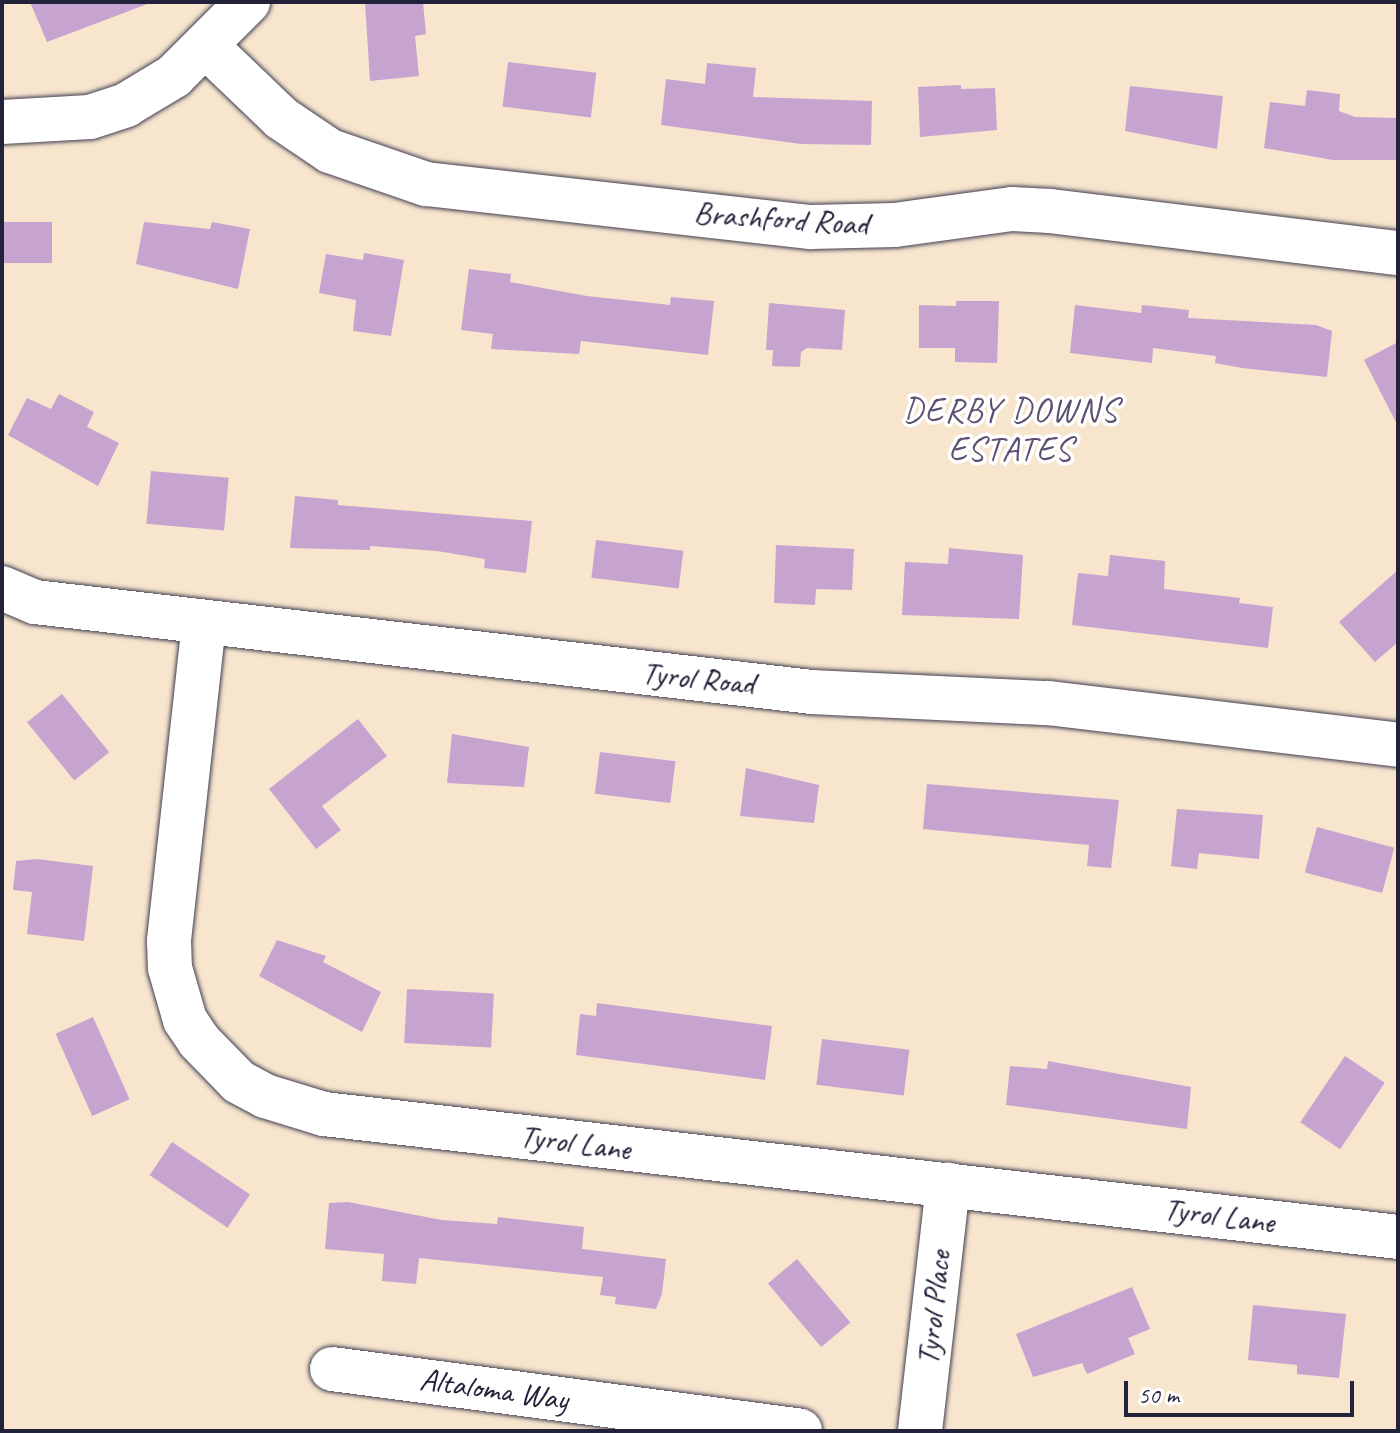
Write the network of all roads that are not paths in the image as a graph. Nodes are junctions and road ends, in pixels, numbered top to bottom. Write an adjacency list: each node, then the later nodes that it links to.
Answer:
1 (248, 2): 2 (street)
2 (206, 46): 3 (street); 4 (street, Brashford Road)
3 (2, 122)
4 (1398, 253)
5 (2, 588): 6 (street, Tyrol Road)
6 (204, 623): 7 (street, Tyrol Road); 8 (street, Tyrol Lane)
7 (1398, 745)
8 (948, 1185): 9 (street, Tyrol Lane); 12 (street, Tyrol Place)
9 (1398, 1237)
10 (332, 1369): 11 (street, Altaloma Way)
11 (800, 1431)
12 (920, 1431)

